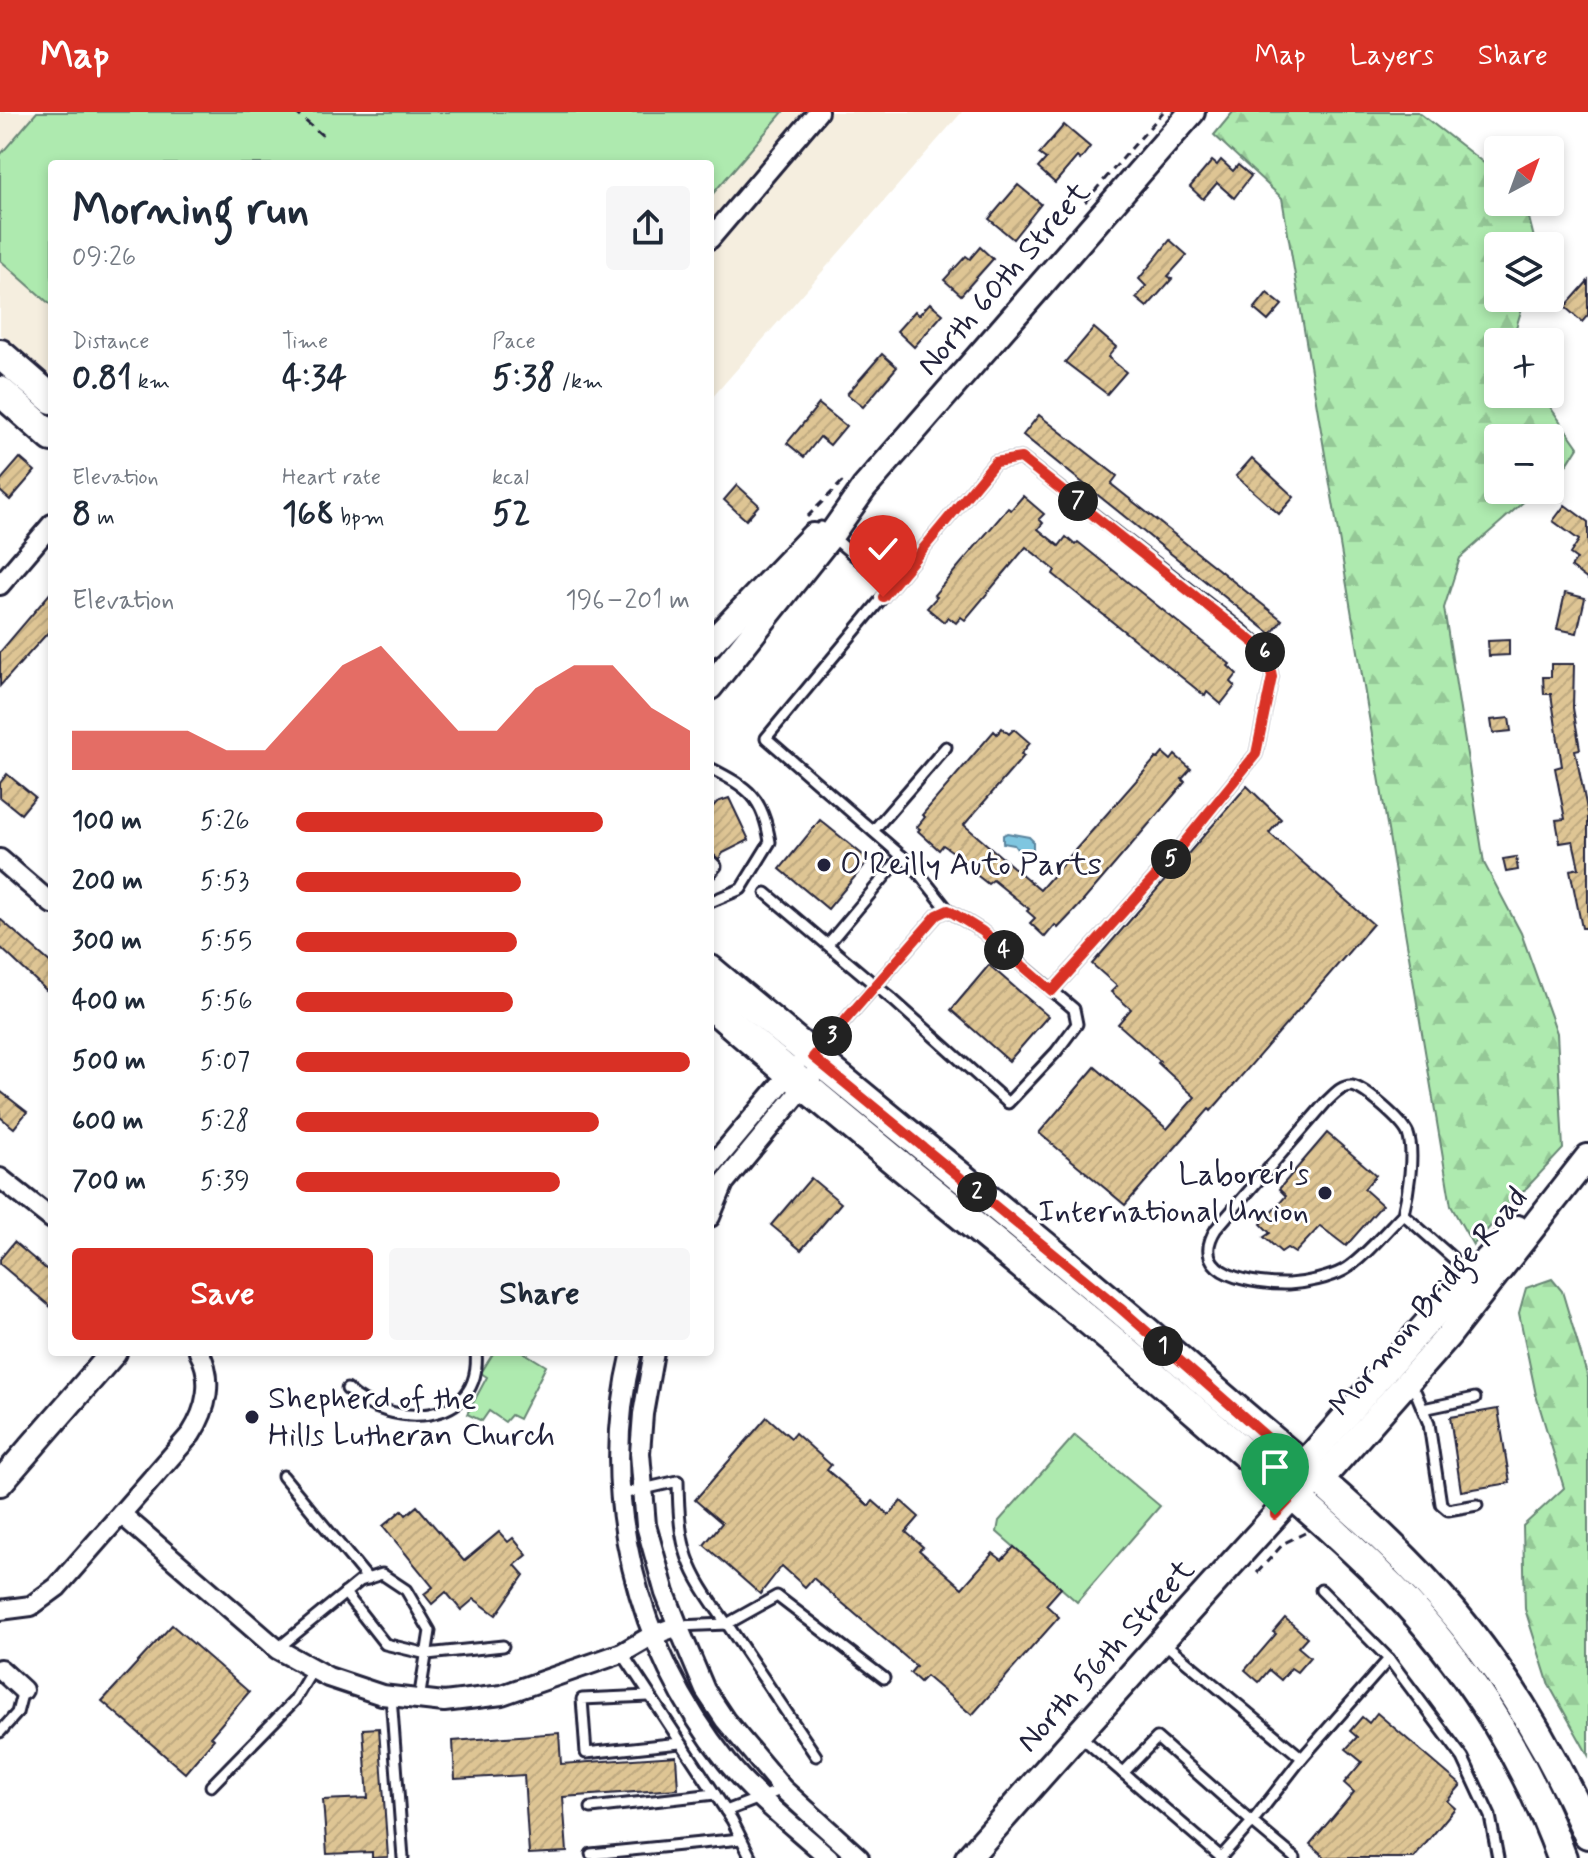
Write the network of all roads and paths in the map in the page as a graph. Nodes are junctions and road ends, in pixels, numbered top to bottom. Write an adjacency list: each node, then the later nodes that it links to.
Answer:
1 (295, 112): 5 (path)
2 (818, 112): 7 (street)
3 (1163, 112): 6 (path)
4 (1192, 112): 12 (main road, North 60th Street)
5 (323, 136)
6 (1082, 206)
7 (714, 234)
8 (0, 354): 10 (main road)
9 (0, 391): 11 (main road)
10 (48, 396)
11 (48, 433)
12 (857, 480): 14 (path); 14 (main road, North 60th Street)
13 (48, 529): 15 (street)
14 (817, 529): 16 (lane); 17 (main road, North 60th Street); 19 (main road, North 60th Street)
15 (0, 585)
16 (891, 587): 23 (lane); 33 (lane)
17 (714, 632)
18 (714, 634): 19 (street)
19 (740, 651): 20 (main road, North 60th Street)
20 (714, 682)
21 (946, 747): 23 (lane)
22 (714, 770): 27 (lane)
23 (873, 831): 24 (lane)
24 (902, 856): 29 (lane); 30 (lane)
25 (0, 859): 28 (street)
26 (766, 893): 30 (lane)
27 (714, 900)
28 (48, 901)
29 (948, 910): 32 (lane); 33 (lane)
30 (828, 944): 32 (lane)
31 (714, 974): 35 (main road)
32 (875, 985): 33 (lane); 35 (lane)
33 (1052, 991)
34 (714, 1008): 35 (main road)
35 (807, 1067): 37 (street); 39 (street); 52 (main road); 57 (main road)
36 (1588, 1156): 42 (main road, Mormon Bridge Road)
37 (714, 1164)
38 (0, 1178): 41 (street)
39 (714, 1207)
40 (1403, 1214): 40 (lane); 42 (lane)
41 (48, 1216)
42 (1480, 1281): 48 (main road, Mormon Bridge Road)
43 (111, 1356): 54 (main road)
44 (200, 1356): 59 (street)
45 (476, 1356): 49 (lane)
46 (631, 1356): 56 (street)
47 (653, 1356): 55 (street)
48 (1398, 1374): 51 (lane); 52 (main road, Mormon Bridge Road)
49 (347, 1389)
50 (1475, 1398): 51 (lane)
51 (1423, 1409): 58 (lane)
52 (1310, 1474): 57 (main road, Mormon Bridge Road); 95 (main road)
53 (283, 1476): 62 (lane)
54 (0, 1483)
55 (645, 1490): 56 (lane); 66 (lane); 67 (street)
56 (622, 1494): 68 (street)
57 (1293, 1496): 69 (main road, North 56th Street); 106 (main road)
58 (1477, 1505)
59 (121, 1514): 65 (street); 71 (street)
60 (1316, 1539): 61 (path)
61 (1257, 1573)
62 (368, 1579): 64 (lane); 73 (lane)
63 (1321, 1590): 74 (lane)
64 (345, 1593): 71 (lane); 73 (lane)
65 (0, 1610)
66 (727, 1624): 67 (lane); 77 (lane); 85 (lane)
67 (678, 1626): 68 (street); 89 (street)
68 (653, 1635): 72 (street); 91 (street)
69 (1161, 1640): 83 (main road, North 56th Street); 86 (lane)
70 (503, 1646): 73 (lane)
71 (277, 1649): 76 (street)
72 (622, 1653): 80 (lane); 81 (street)
73 (427, 1654): 81 (lane)
74 (1389, 1659): 86 (lane); 105 (lane)
75 (0, 1669): 78 (street)
76 (313, 1669): 79 (street); 88 (lane)
77 (884, 1678)
78 (23, 1690): 82 (lane)
79 (391, 1696): 81 (street); 98 (lane)
80 (649, 1696): 84 (lane); 84 (lane)
81 (419, 1701)
82 (0, 1732)
83 (1079, 1735): 87 (lane); 102 (main road, North 56th Street)
84 (680, 1743): 90 (lane)
85 (816, 1756)
86 (1302, 1758): 94 (lane)
87 (1123, 1773): 94 (lane); 103 (lane)
88 (211, 1786)
89 (783, 1789): 91 (lane); 101 (street)
90 (715, 1794): 92 (lane); 93 (lane)
91 (761, 1797): 93 (lane); 100 (street)
92 (591, 1808)
93 (726, 1811): 96 (lane)
94 (1252, 1822): 103 (lane); 104 (lane)
95 (1588, 1834)
96 (741, 1839): 97 (lane); 99 (lane)
97 (591, 1854)
98 (403, 1858)
99 (751, 1858)
100 (829, 1858)
101 (859, 1858)
102 (968, 1858)
103 (1222, 1858)
104 (1295, 1858)
105 (1498, 1858)
106 (1562, 1858)

